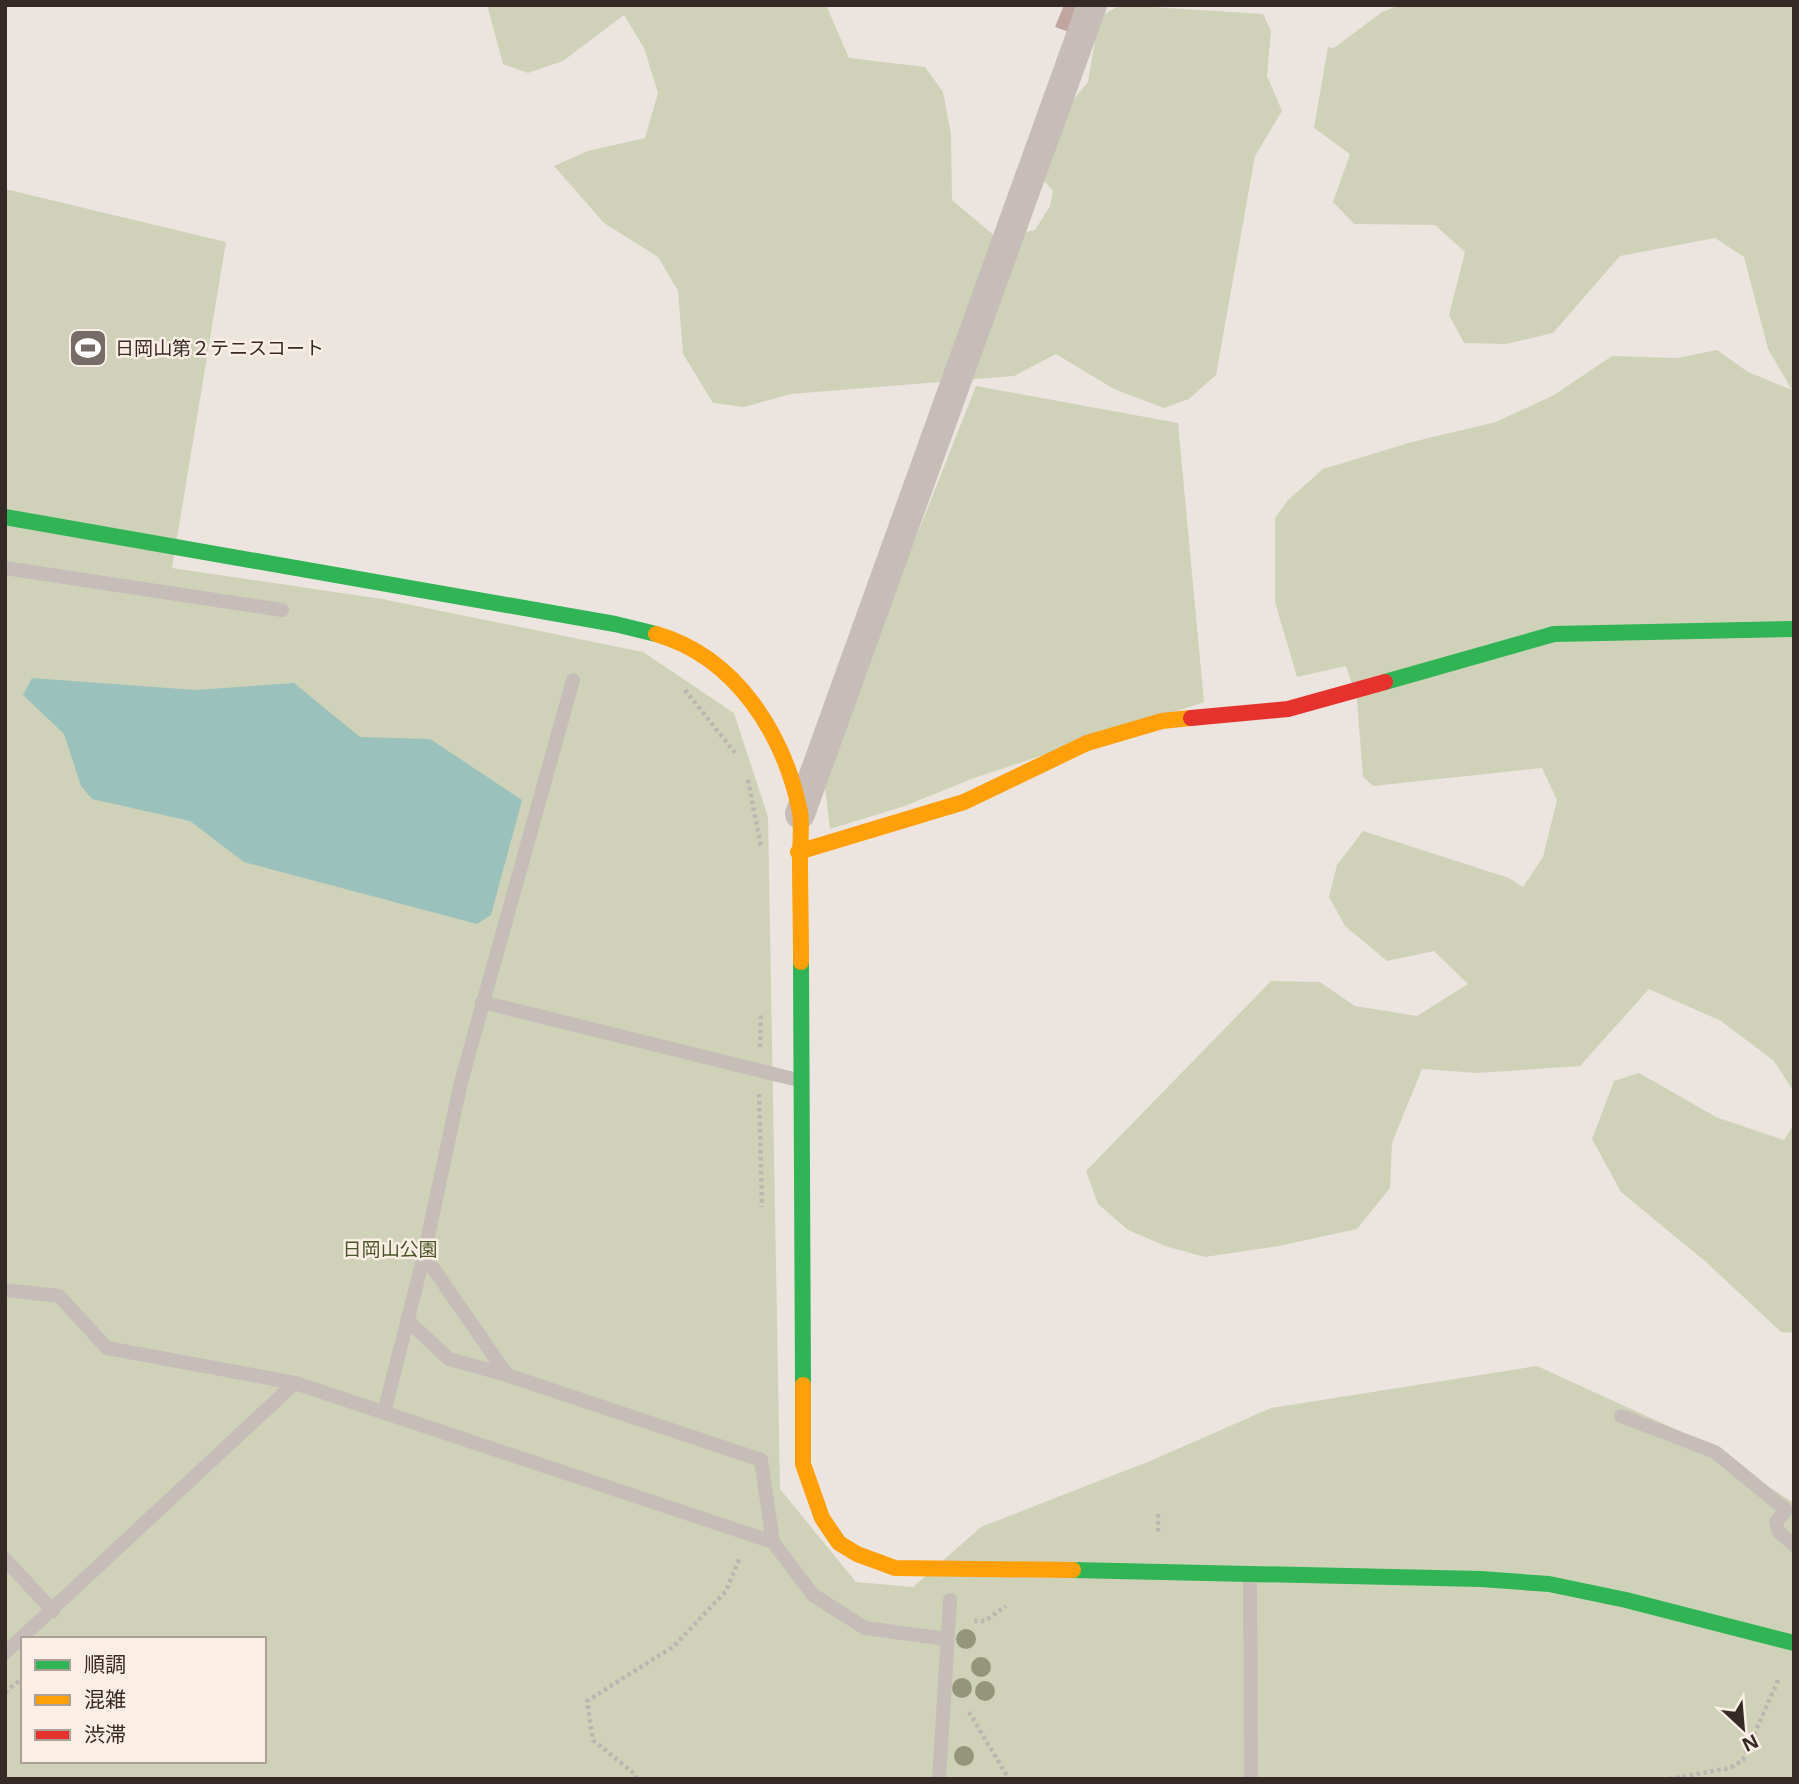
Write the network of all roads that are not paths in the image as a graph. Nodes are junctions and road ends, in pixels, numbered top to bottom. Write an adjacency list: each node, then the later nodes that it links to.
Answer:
1 (1092, 5): 7 (street)
2 (5, 517): 7 (street)
3 (5, 568): 4 (lane)
4 (282, 610)
5 (1794, 629): 8 (street)
6 (573, 680): 9 (lane)
7 (800, 814): 8 (street)
8 (798, 852): 10 (street)
9 (482, 1002): 10 (lane); 11 (lane)
10 (799, 1081): 21 (street)
11 (424, 1255): 13 (lane); 14 (lane)
12 (5, 1290): 15 (lane)
13 (407, 1320): 14 (lane); 16 (lane)
14 (507, 1375): 18 (lane)
15 (295, 1383): 16 (lane); 23 (lane)
16 (384, 1413): 18 (lane)
17 (1622, 1416): 19 (lane)
18 (773, 1542): 26 (lane)
19 (1794, 1545)
20 (8, 1567): 23 (lane)
21 (1250, 1576): 27 (street); 30 (lane)
22 (950, 1600): 26 (lane)
23 (53, 1611): 24 (lane)
24 (23, 1637)
25 (21, 1639): 28 (lane)
26 (947, 1639): 29 (lane)
27 (1794, 1643)
28 (5, 1653)
29 (939, 1779)
30 (1251, 1779)

